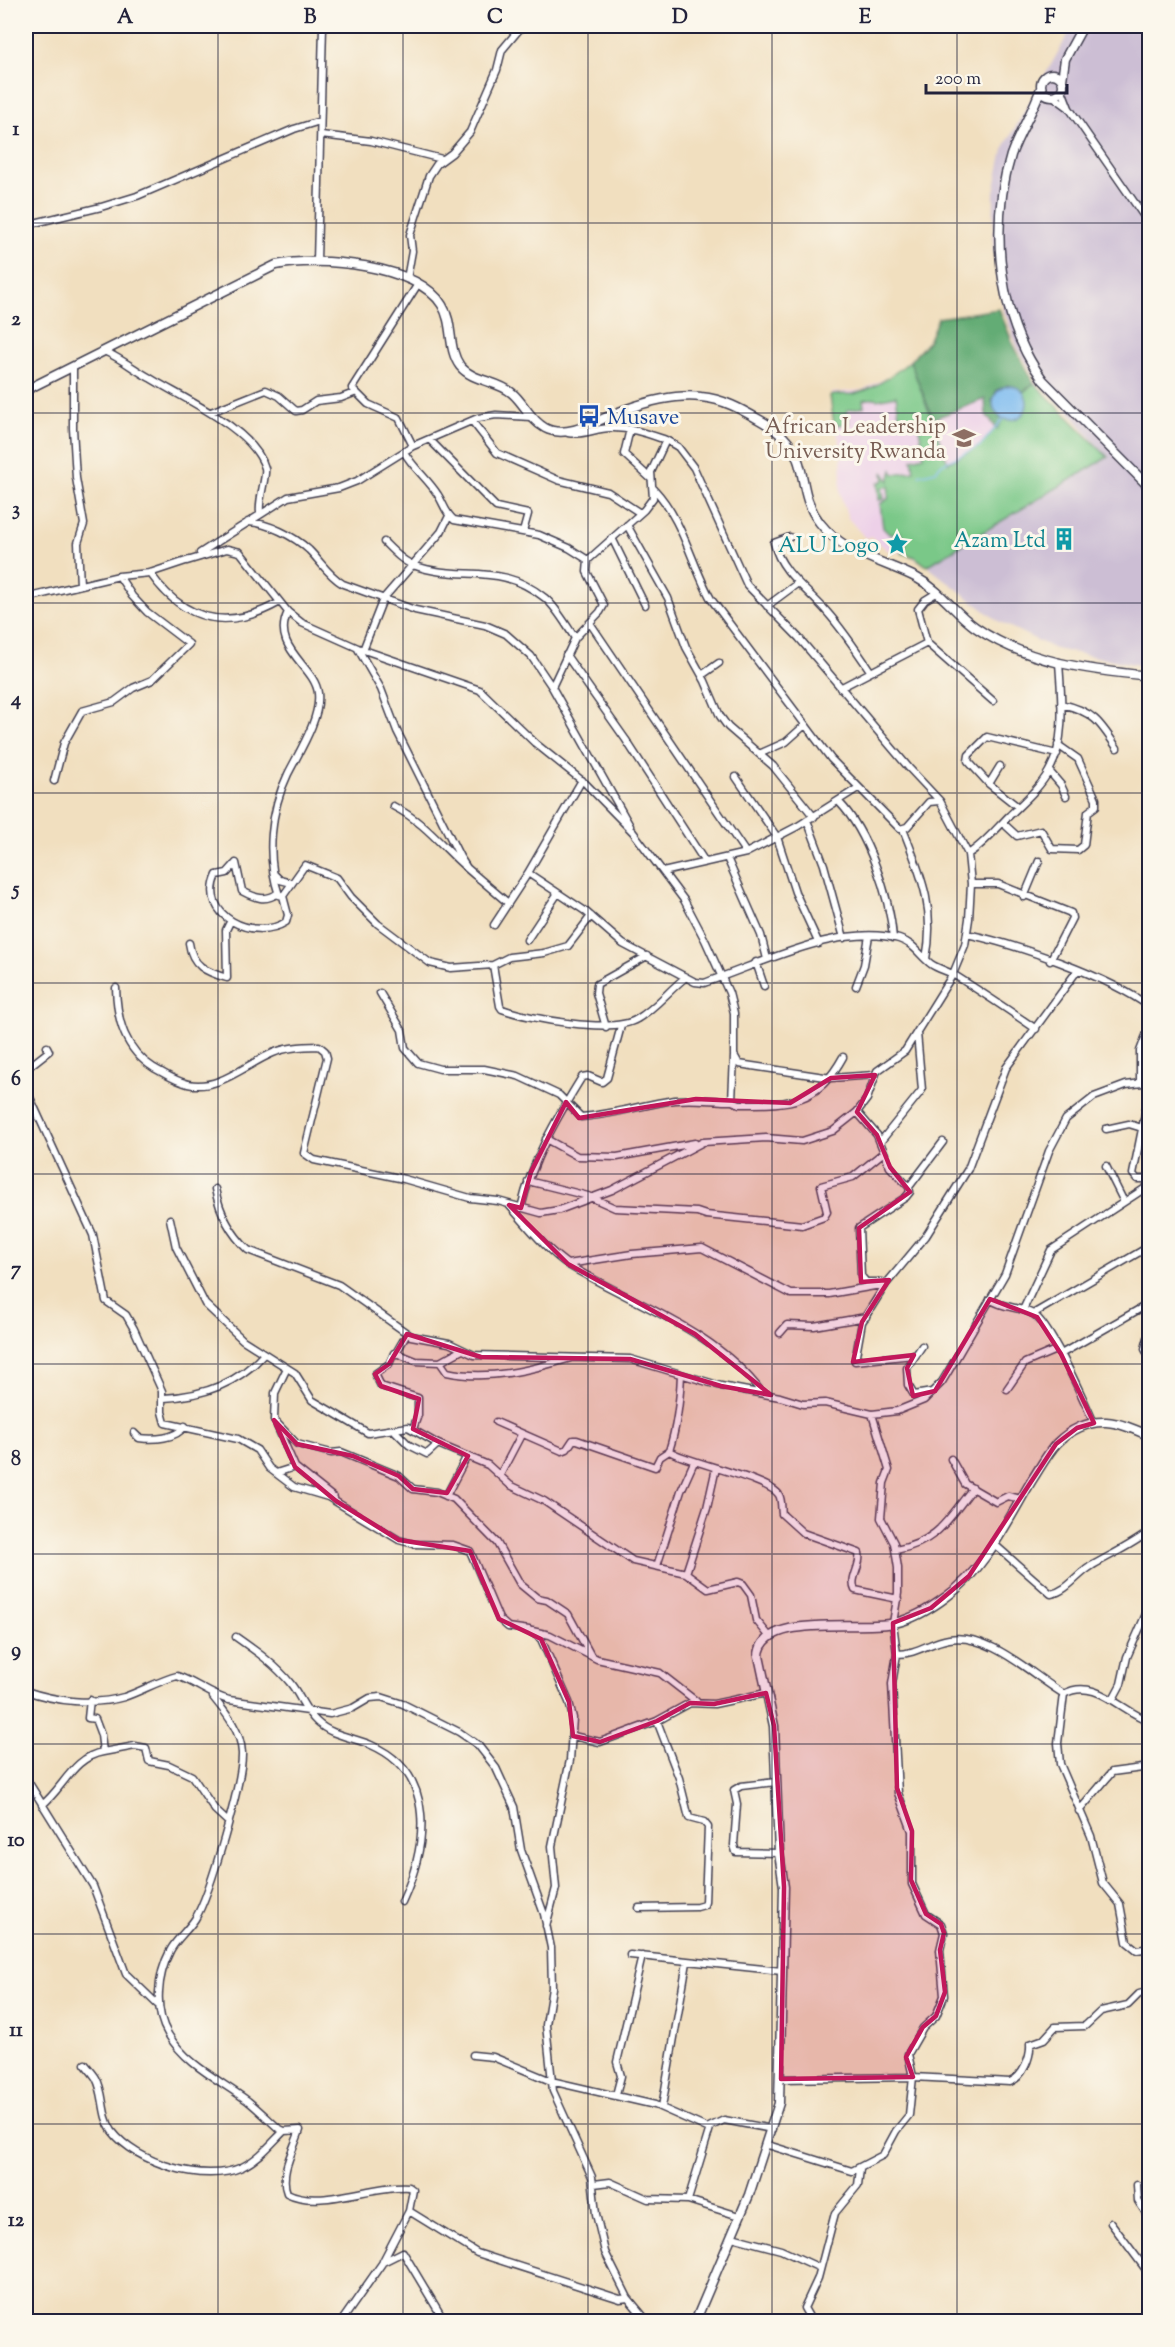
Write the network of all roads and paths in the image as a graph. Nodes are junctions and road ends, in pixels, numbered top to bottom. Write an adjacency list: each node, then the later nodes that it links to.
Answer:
1 (323, 26): 12 (street)
2 (522, 26): 14 (street)
3 (1083, 26): 4 (main road)
4 (1065, 59): 5 (main road); 6 (main road)
5 (1050, 74): 6 (main road); 7 (main road)
6 (1062, 80): 8 (main road)
7 (1041, 88): 9 (main road); 11 (main road)
8 (1062, 90): 9 (main road); 10 (street)
9 (1052, 96): 10 (street); 11 (main road)
10 (1069, 108): 16 (street)
11 (1033, 112): 35 (main road)
12 (320, 121): 13 (street); 15 (street)
13 (321, 135): 14 (street); 17 (street)
14 (442, 159): 18 (street)
15 (26, 225)
16 (1149, 225)
17 (317, 261): 18 (main road); 20 (main road)
18 (407, 279): 19 (main road)
19 (418, 284): 23 (street); 25 (main road)
20 (106, 352): 21 (main road); 24 (street)
21 (73, 367): 22 (main road); 51 (street)
22 (26, 390)
23 (354, 393): 24 (street); 31 (street)
24 (211, 412): 36 (street)
25 (531, 417): 26 (street); 28 (main road)
26 (472, 421): 29 (street); 37 (street)
27 (630, 429): 28 (street); 30 (street); 33 (street)
28 (565, 432): 52 (main road)
29 (430, 440): 31 (street); 41 (street)
30 (666, 440): 33 (street); 57 (street)
31 (413, 446): 32 (street)
32 (404, 452): 36 (street); 38 (street)
33 (650, 478): 34 (street)
34 (653, 488): 37 (street); 73 (street)
35 (1149, 488)
36 (260, 513): 39 (street)
37 (640, 513): 40 (street)
38 (449, 516): 41 (street); 47 (street)
39 (248, 522): 46 (street); 54 (street)
40 (627, 525): 43 (street); 67 (street)
41 (523, 532): 45 (street)
42 (790, 537): 50 (street)
43 (612, 538): 45 (street); 56 (street)
44 (384, 542): 47 (street)
45 (588, 560): 59 (street)
46 (187, 561): 48 (street); 55 (street)
47 (411, 565): 54 (street); 60 (street)
48 (150, 573): 49 (street); 55 (street)
49 (119, 576): 51 (street); 82 (street)
50 (798, 583): 57 (street); 66 (street)
51 (80, 585): 53 (street)
52 (938, 592): 61 (street); 64 (main road)
53 (26, 598)
54 (383, 599): 62 (street); 69 (street)
55 (280, 602): 58 (street)
56 (645, 605)
57 (767, 606): 70 (street)
58 (288, 612): 62 (street); 101 (street)
59 (590, 622): 60 (street); 95 (street)
60 (575, 639): 63 (street)
61 (927, 643): 66 (street); 71 (street)
62 (361, 649): 81 (street); 103 (street)
63 (566, 655): 69 (street); 99 (street)
64 (1059, 662): 68 (main road); 72 (street)
65 (719, 663): 67 (street)
66 (871, 672): 70 (street)
67 (702, 675): 76 (street)
68 (1149, 676)
69 (552, 687): 93 (street)
70 (840, 688): 86 (street)
71 (993, 701)
72 (1061, 704): 74 (street); 75 (street)
73 (806, 725): 76 (street); 84 (street)
74 (1058, 745): 77 (street); 91 (street)
75 (1114, 750)
76 (759, 754): 90 (street)
77 (1056, 754): 79 (street); 83 (street)
78 (1000, 766): 83 (street)
79 (1049, 771): 85 (street); 89 (street)
80 (736, 777): 94 (street)
81 (582, 780): 93 (street); 102 (street)
82 (54, 781)
83 (989, 783): 89 (street)
84 (858, 788): 87 (street); 92 (street)
85 (1066, 796)
86 (940, 801): 92 (street); 96 (street)
87 (839, 802): 90 (street); 116 (street)
88 (393, 806): 103 (street)
89 (1018, 807): 91 (street)
90 (810, 818): 94 (street); 115 (street)
91 (1003, 823): 96 (street)
92 (903, 829): 122 (street)
93 (633, 832): 100 (street)
94 (777, 837): 95 (street); 119 (street)
95 (746, 853): 97 (street)
96 (968, 854): 105 (street)
97 (727, 858): 99 (street); 121 (street)
98 (1039, 861): 108 (street)
99 (705, 862): 100 (street)
100 (663, 872): 128 (street)
101 (273, 873): 104 (street); 107 (street)
102 (528, 873): 106 (street); 109 (street)
103 (481, 880): 109 (street)
104 (292, 883): 107 (street); 125 (street)
105 (971, 884): 108 (street); 113 (street)
106 (558, 893): 110 (street); 117 (street)
107 (280, 895): 111 (street); 111 (street)
108 (1024, 897): 123 (street)
109 (508, 903): 112 (street)
110 (591, 916): 120 (street); 125 (street)
111 (230, 922): 118 (street)
112 (494, 925)
113 (967, 934): 123 (street); 127 (street)
114 (869, 936): 115 (street); 116 (street); 131 (street)
115 (844, 938): 119 (street)
116 (893, 938): 122 (street)
117 (527, 939)
118 (189, 943)
119 (819, 944): 121 (street)
120 (647, 956): 129 (street); 137 (street)
121 (767, 959): 124 (street)
122 (926, 959): 127 (street)
123 (1050, 961): 126 (street)
124 (756, 962): 128 (street); 130 (street)
125 (493, 965): 137 (street)
126 (1077, 971): 134 (street); 138 (street)
127 (953, 974): 138 (street); 139 (street)
128 (721, 975): 129 (street); 141 (street)
129 (686, 977): 136 (street)
130 (764, 986)
131 (856, 986)
132 (116, 988): 166 (street)
133 (380, 993): 149 (street)
134 (1149, 1007)
135 (1149, 1025): 146 (street)
136 (621, 1026): 137 (street); 149 (street)
137 (606, 1027)
138 (1036, 1029): 171 (street)
139 (917, 1032): 144 (street); 154 (street)
140 (48, 1047): 143 (street)
141 (735, 1055): 145 (street); 148 (street)
142 (843, 1057): 145 (street)
143 (26, 1069)
144 (875, 1076): 145 (street); 150 (street)
145 (831, 1078): 148 (street)
146 (1146, 1083): 151 (street); 172 (street)
147 (26, 1089): 194 (street)
148 (732, 1101): 149 (street)
149 (566, 1102): 153 (street)
150 (857, 1112): 154 (street); 156 (street)
151 (1142, 1128): 152 (street); 159 (street)
152 (1106, 1129)
153 (546, 1139): 156 (street); 160 (street)
154 (880, 1141): 157 (street)
155 (943, 1142): 162 (street)
156 (700, 1143): 164 (street)
157 (884, 1152): 162 (street); 164 (street)
158 (1106, 1166): 165 (street)
159 (1149, 1179)
160 (528, 1181): 164 (street); 167 (street)
161 (1149, 1185): 165 (street)
162 (909, 1187): 171 (street)
163 (215, 1189): 179 (street)
164 (592, 1198): 167 (street)
165 (1124, 1202): 174 (street)
166 (509, 1204): 167 (street); 170 (street)
167 (521, 1208)
168 (170, 1219): 184 (street)
169 (1149, 1246): 175 (street)
170 (568, 1264): 171 (street); 193 (street)
171 (888, 1282): 176 (street)
172 (990, 1299): 174 (street); 192 (street)
173 (1149, 1304): 182 (street)
174 (1023, 1310): 175 (street)
175 (1033, 1314): 182 (street)
176 (866, 1317): 178 (street); 185 (street)
177 (1149, 1330): 187 (street)
178 (780, 1333)
179 (407, 1334): 181 (street); 183 (street)
180 (922, 1346): 185 (street)
181 (462, 1350): 186 (street); 188 (street)
182 (1060, 1352): 191 (street); 198 (street)
183 (396, 1353): 188 (street); 200 (street)
184 (264, 1354): 189 (street); 194 (street)
185 (914, 1355): 192 (street)
186 (578, 1356): 188 (street); 190 (street)
187 (1149, 1358)
188 (440, 1362)
189 (287, 1368): 196 (street); 201 (street)
190 (681, 1374): 193 (street); 206 (street)
191 (1007, 1389)
192 (935, 1391): 195 (street)
193 (763, 1394): 195 (street)
194 (164, 1398): 199 (street)
195 (872, 1414): 220 (street)
196 (274, 1420): 210 (street); 215 (street)
197 (496, 1422): 203 (street)
198 (1094, 1423): 204 (main road); 216 (main road)
199 (185, 1426): 202 (street); 212 (street)
200 (413, 1429): 201 (street); 205 (street)
201 (394, 1430): 205 (street)
202 (134, 1433)
203 (521, 1435): 206 (street); 213 (street)
204 (1149, 1436)
205 (438, 1444): 207 (street)
206 (669, 1451): 209 (street)
207 (467, 1456): 213 (street); 215 (street)
208 (951, 1459): 214 (street)
209 (694, 1462): 211 (street); 221 (street)
210 (295, 1467): 212 (street); 217 (street)
211 (716, 1467): 222 (street); 223 (street)
212 (276, 1473): 217 (street)
213 (500, 1474): 221 (street)
214 (973, 1488): 216 (street); 220 (street)
215 (446, 1496): 230 (street)
216 (1021, 1499): 219 (main road)
217 (336, 1501): 226 (street)
218 (1149, 1531): 219 (street)
219 (994, 1544): 225 (main road)
220 (896, 1550): 223 (street)
221 (657, 1566): 222 (street)
222 (686, 1573): 228 (street)
223 (898, 1599): 225 (street)
224 (1149, 1605): 235 (street)
225 (893, 1623): 228 (main road); 229 (street)
226 (529, 1630): 230 (street); 241 (street)
227 (236, 1637): 238 (street)
228 (770, 1637): 232 (main road)
229 (897, 1654): 233 (street); 262 (street)
230 (591, 1656): 237 (street)
231 (26, 1691): 236 (street)
232 (766, 1693): 237 (street); 245 (main road)
233 (1064, 1694): 235 (street); 247 (street)
234 (213, 1696): 236 (street); 238 (street); 248 (street)
235 (1113, 1699): 240 (street)
236 (90, 1700): 242 (street)
237 (696, 1701): 239 (street)
238 (308, 1713): 250 (street); 252 (street)
239 (657, 1721): 241 (street); 251 (street)
240 (1149, 1721)
241 (573, 1736): 252 (street)
242 (103, 1752): 246 (street); 248 (street)
243 (1149, 1767): 247 (street)
244 (26, 1778): 246 (street)
245 (776, 1782): 249 (main road); 249 (street)
246 (42, 1805): 259 (street)
247 (1079, 1810): 253 (street)
248 (228, 1822): 259 (street)
249 (779, 1854): 257 (main road)
250 (402, 1902)
251 (639, 1908)
252 (546, 1926): 264 (street)
253 (1149, 1948)
254 (630, 1955): 255 (street)
255 (642, 1956): 256 (street); 265 (street)
256 (687, 1962): 257 (street); 266 (street)
257 (782, 1971): 263 (main road)
258 (1149, 1990): 262 (street)
259 (157, 2004): 269 (street)
260 (473, 2055): 264 (street)
261 (85, 2064): 269 (street)
262 (913, 2077): 263 (street); 271 (street)
263 (781, 2079): 268 (main road)
264 (550, 2081): 265 (street); 272 (street)
265 (616, 2095): 266 (street)
266 (662, 2107): 267 (street)
267 (710, 2128): 268 (street); 274 (street)
268 (772, 2129): 270 (main road)
269 (284, 2131): 275 (street)
270 (768, 2145): 271 (street); 276 (main road)
271 (860, 2169): 281 (street)
272 (594, 2184): 274 (street); 283 (street)
273 (1137, 2185): 277 (street)
274 (688, 2200): 276 (street)
275 (409, 2211): 280 (street); 283 (street)
276 (739, 2216): 279 (main road)
277 (1149, 2219)
278 (1111, 2223): 282 (street)
279 (732, 2237): 281 (street); 287 (main road)
280 (383, 2262): 284 (street); 285 (street)
281 (820, 2268): 288 (street)
282 (1149, 2275)
283 (628, 2298): 286 (street)
284 (341, 2322)
285 (445, 2322)
286 (648, 2322)
287 (695, 2322)
288 (812, 2322)

